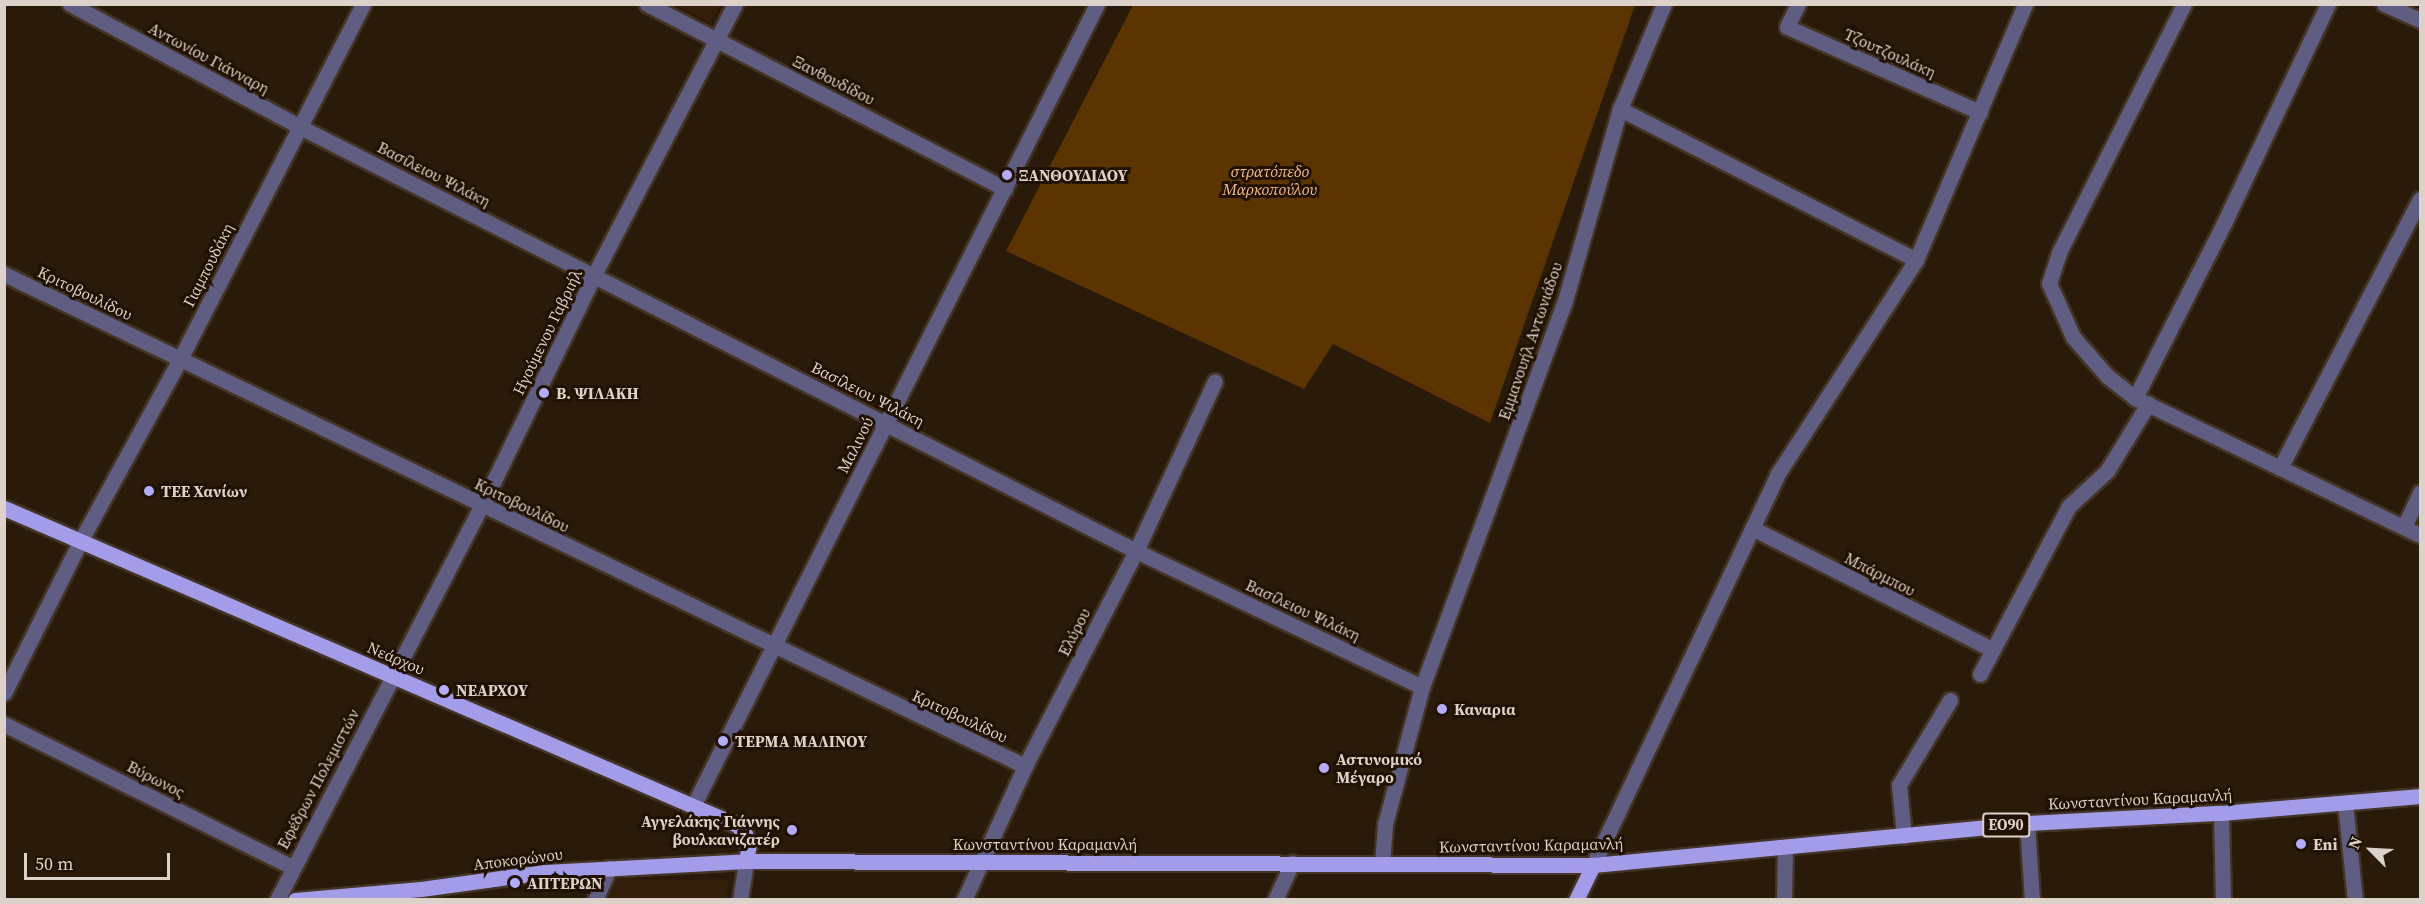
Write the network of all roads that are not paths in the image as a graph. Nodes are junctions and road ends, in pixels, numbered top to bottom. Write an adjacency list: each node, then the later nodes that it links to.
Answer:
1 (70, 4): 16 (street, Αντωνίου Γιάνναρη)
2 (363, 4): 16 (street, Γιαμπουδάκη)
3 (647, 4): 13 (street, Ξανθουδίδου)
4 (735, 4): 13 (street, Ηγούμενου Γαβριήλ)
5 (1664, 4): 14 (street, Εμμανουήλ Αντωνιάδου)
6 (1798, 4): 15 (street, Τζουτζουλάκη)
7 (2025, 4): 15 (street)
8 (2184, 4): 24 (street)
9 (2328, 4): 24 (street)
10 (2384, 4): 12 (street)
11 (1095, 5): 17 (street, Μαλινού)
12 (2421, 20)
13 (716, 40): 17 (street, Ξανθουδίδου); 21 (street, Ηγούμενου Γαβριήλ)
14 (1620, 109): 19 (street); 39 (street, Εμμανουήλ Αντωνιάδου)
15 (1980, 112): 19 (street)
16 (300, 127): 21 (street, Βασίλειου Ψιλάκη); 22 (street, Γιαμπουδάκη)
17 (1005, 189): 25 (street, Μαλινού)
18 (2421, 199): 26 (street)
19 (1916, 260): 31 (street)
20 (4, 274): 22 (street, Κριτοβουλίδου)
21 (594, 275): 25 (street, Βασίλειου Ψιλάκη); 28 (street, Ηγούμενου Γαβριήλ)
22 (180, 359): 28 (street, Κριτοβουλίδου); 33 (street, Γιαμπουδάκη)
23 (1215, 381): 34 (street, Ελύρου)
24 (2141, 401): 26 (street); 36 (street)
25 (886, 424): 34 (street, Βασίλειου Ψιλάκη); 35 (street, Μαλινού)
26 (2280, 468): 30 (street)
27 (2421, 492): 30 (street)
28 (482, 505): 35 (street, Κριτοβουλίδου); 38 (street, Ηγούμενου Γαβριήλ)
29 (4, 508): 33 (main road, Νεάρχου)
30 (2404, 527): 32 (street)
31 (1752, 528): 36 (street, Μπάρμπου); 55 (street)
32 (2421, 535)
33 (81, 540): 38 (main road, Νεάρχου); 40 (street, Γιαμπουδάκη)
34 (1136, 551): 39 (street, Βασίλειου Ψιλάκη); 43 (street, Ελύρου)
35 (773, 647): 43 (street, Κριτοβουλίδου); 46 (street, Μαλινού)
36 (1993, 650): 37 (street)
37 (1980, 674)
38 (393, 676): 46 (main road, Νεάρχου); 56 (street, Εφέδρων Πολεμιστών)
39 (1422, 687): 54 (street, Εμμανουήλ Αντωνιάδου)
40 (4, 693)
41 (1950, 700): 49 (street)
42 (4, 724): 56 (street, Βύρωνος)
43 (1025, 766): 52 (street, Ελύρου)
44 (2421, 796): 45 (main road, Κωνσταντίνου Καραμανλή / ΕΟ90)
45 (2345, 803): 47 (main road, Κωνσταντίνου Καραμανλή / ΕΟ90); 69 (street)
46 (693, 806): 51 (main road, Νεάρχου)
47 (2221, 813): 48 (main road, Κωνσταντίνου Καραμανλή / ΕΟ90); 68 (street)
48 (2027, 823): 49 (main road, Κωνσταντίνου Καραμανλή / ΕΟ90); 67 (street)
49 (1904, 836): 50 (main road, Κωνσταντίνου Καραμανλή / ΕΟ90)
50 (1785, 848): 55 (main road, Κωνσταντίνου Καραμανλή / ΕΟ90); 66 (street)
51 (746, 861): 52 (main road, Κωνσταντίνου Καραμανλή / ΕΟ90); 57 (main road, Αποκορώνου / ΕΟ90); 62 (street)
52 (981, 862): 53 (main road, Κωνσταντίνου Καραμανλή / ΕΟ90); 63 (street, Ελύρου)
53 (1292, 864): 54 (main road, Κωνσταντίνου Καραμανλή / ΕΟ90); 64 (street)
54 (1382, 864): 55 (main road, Κωνσταντίνου Καραμανλή / ΕΟ90)
55 (1593, 865): 65 (main road)
56 (292, 867): 59 (street, Εφέδρων Πολεμιστών)
57 (609, 868): 58 (main road, Αποκορώνου / ΕΟ90); 61 (street)
58 (419, 894): 60 (main road, Αποκορώνου / ΕΟ90)
59 (277, 900)
60 (295, 900)
61 (596, 900)
62 (740, 900)
63 (964, 900)
64 (1275, 900)
65 (1576, 900)
66 (1784, 900)
67 (2032, 900)
68 (2223, 900)
69 (2355, 900)

